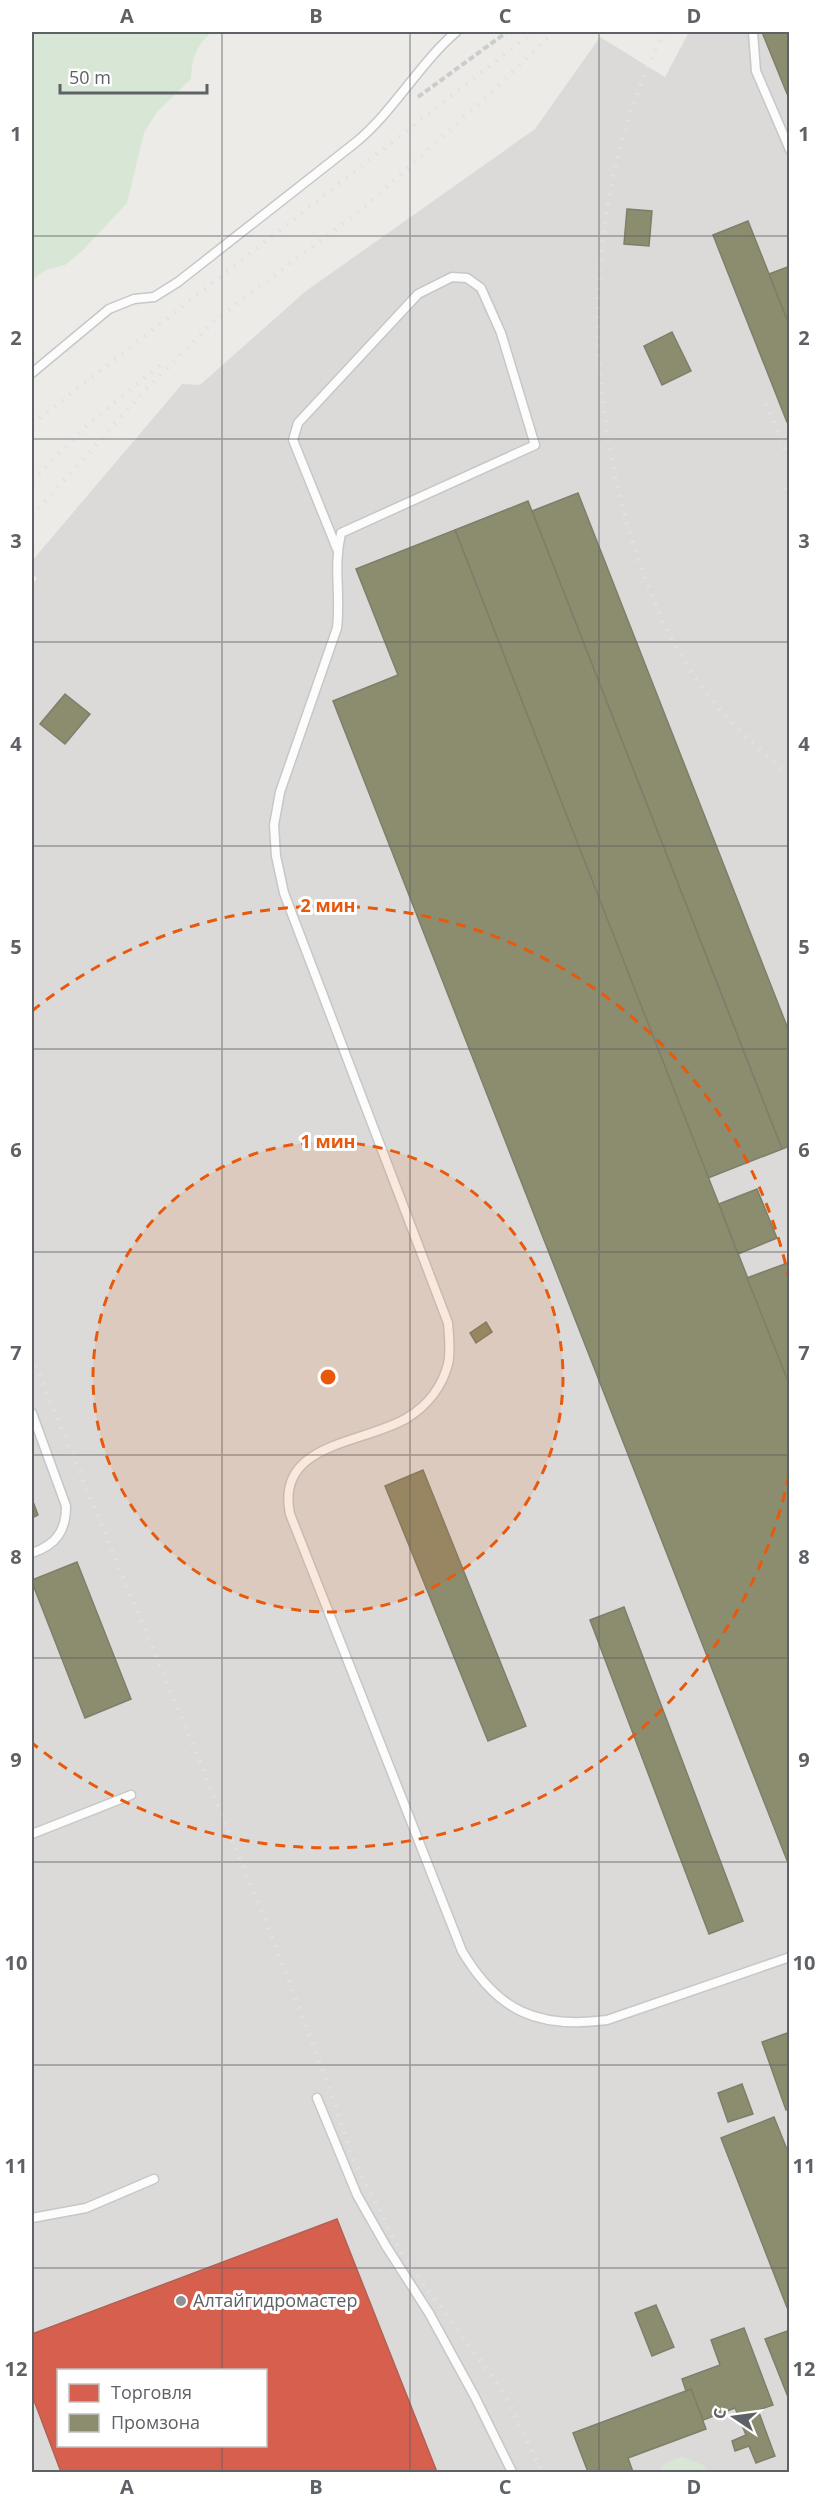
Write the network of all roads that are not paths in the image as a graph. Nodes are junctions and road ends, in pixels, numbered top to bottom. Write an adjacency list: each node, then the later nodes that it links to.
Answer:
1 (456, 32): 4 (lane)
2 (753, 32): 3 (lane)
3 (789, 150)
4 (32, 373)
5 (337, 549): 5 (lane); 10 (lane)
6 (32, 1413): 7 (lane)
7 (32, 1553)
8 (131, 1795): 9 (lane)
9 (32, 1834)
10 (789, 1957)
11 (317, 2098): 14 (lane)
12 (154, 2179): 13 (lane)
13 (32, 2218)
14 (512, 2472)

